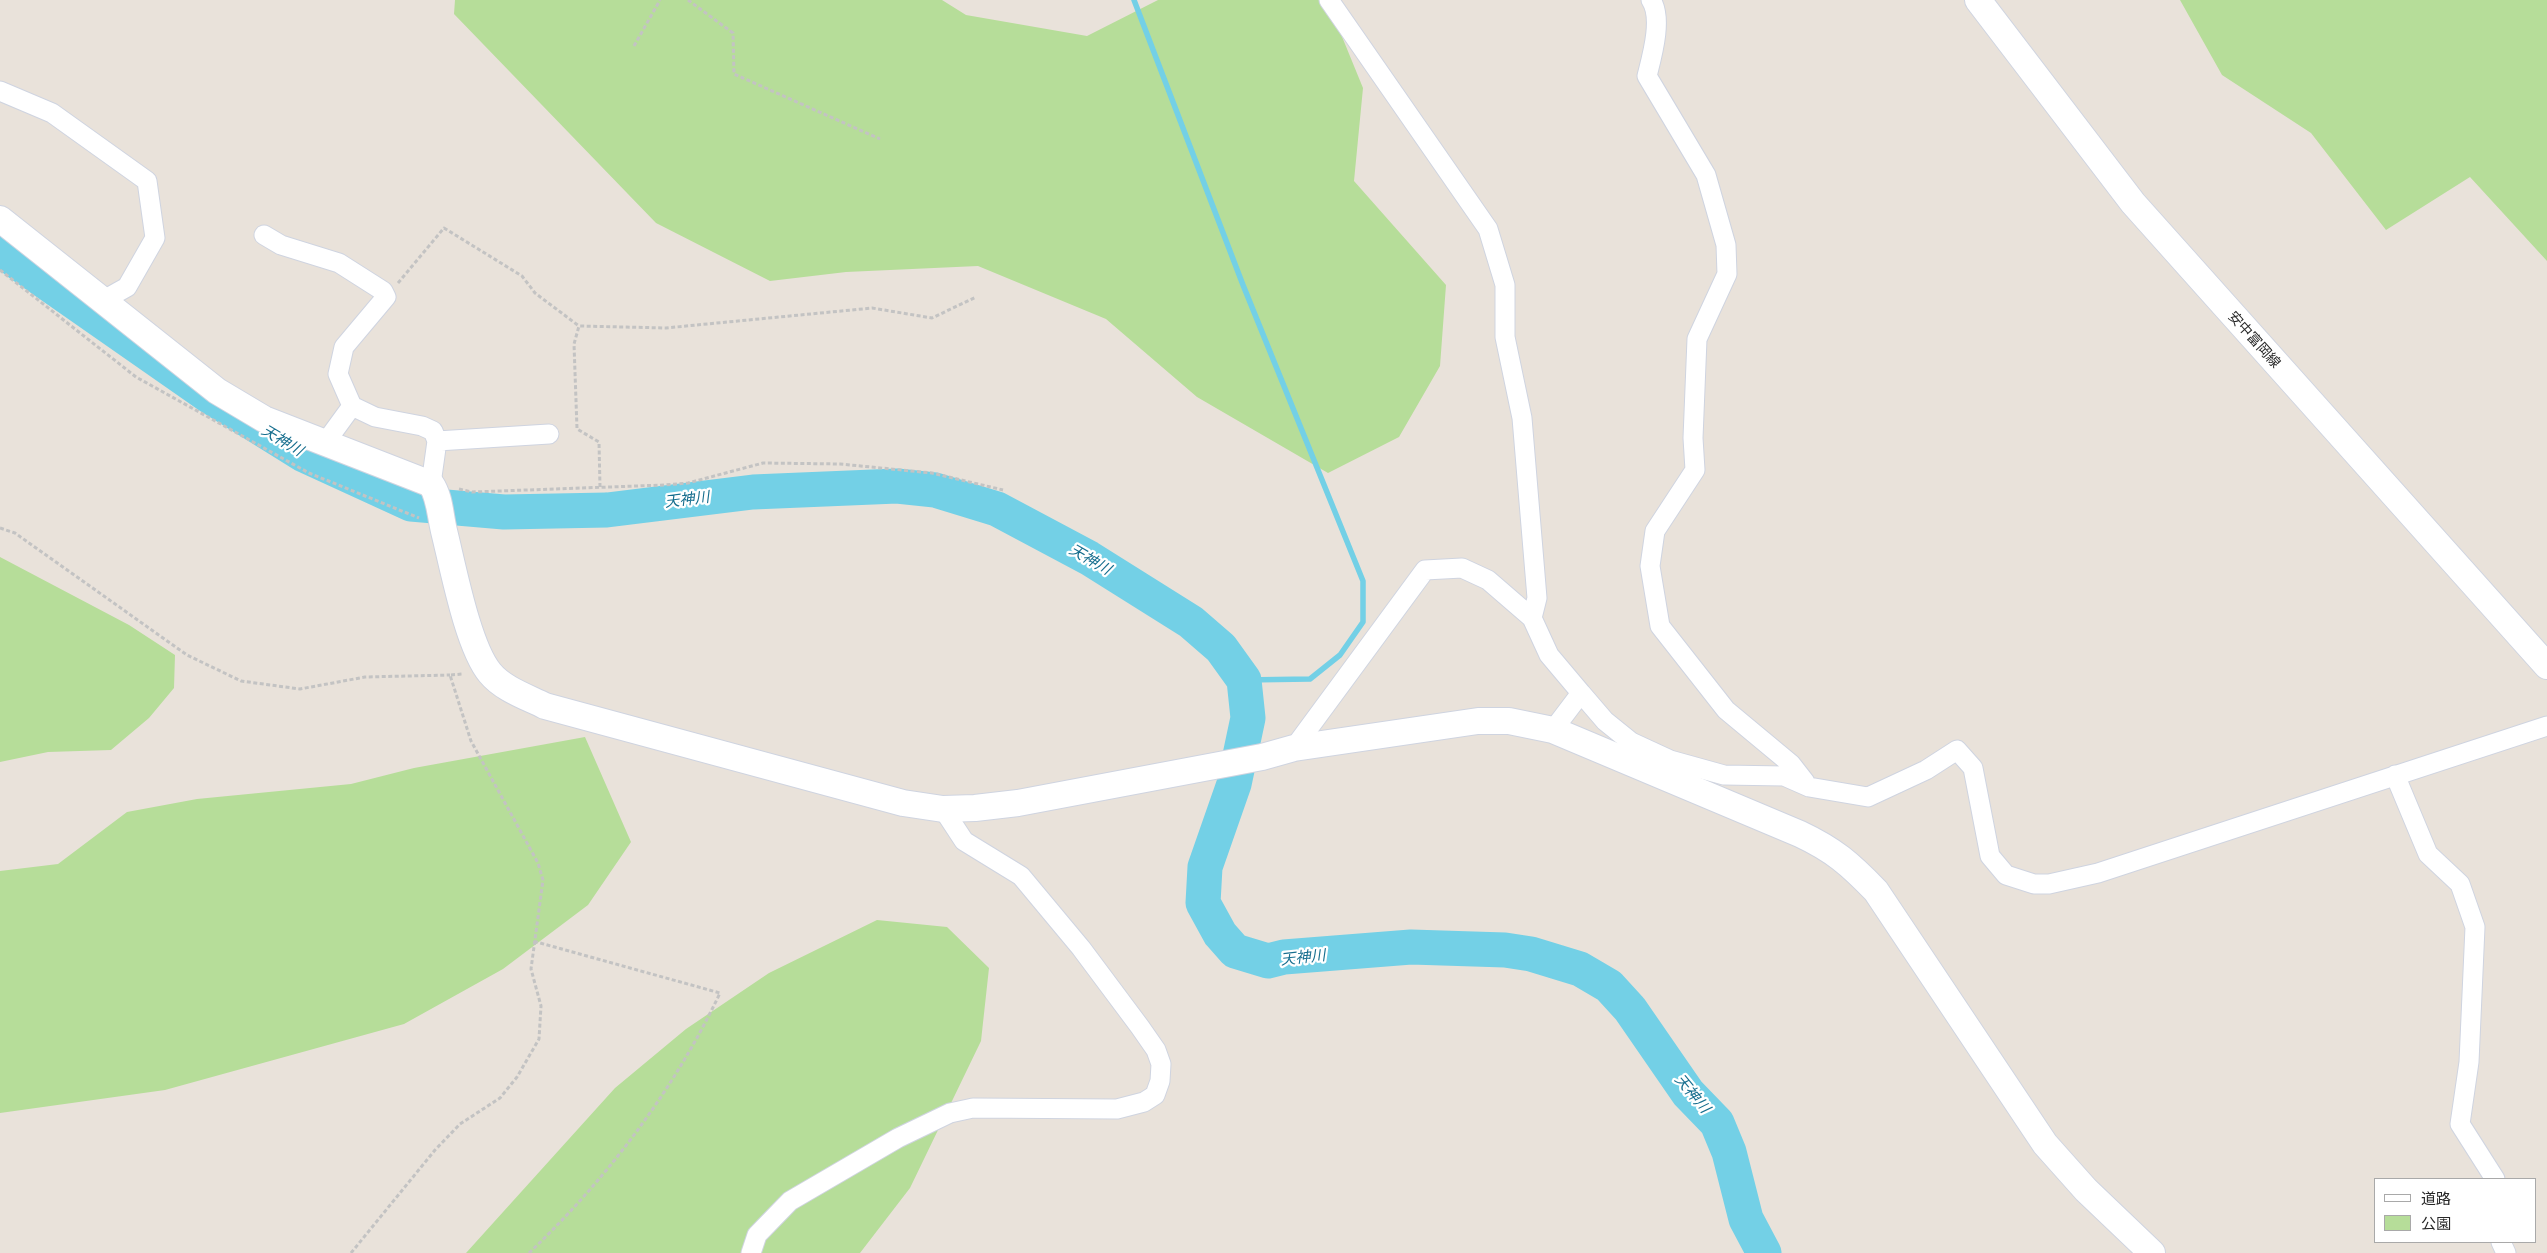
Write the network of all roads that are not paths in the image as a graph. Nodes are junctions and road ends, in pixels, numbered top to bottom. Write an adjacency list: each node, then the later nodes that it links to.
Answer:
1 (1328, 0): 13 (street)
2 (1651, 0): 20 (street)
3 (1978, 0): 14 (street, 安中富岡線)
4 (0, 90): 7 (street)
5 (0, 219): 7 (street)
6 (264, 235): 8 (street)
7 (102, 301): 11 (street)
8 (352, 406): 10 (street); 11 (street)
9 (549, 434): 10 (street)
10 (437, 441): 12 (street)
11 (325, 443): 12 (street)
12 (434, 488): 21 (street)
13 (1532, 618): 15 (street); 18 (street)
14 (2547, 666)
15 (1582, 693): 17 (street); 20 (street)
16 (2547, 726): 19 (street)
17 (1553, 730): 18 (street); 24 (street)
18 (1294, 748): 21 (street)
19 (2394, 775): 20 (street); 22 (street)
20 (1808, 787)
21 (943, 809): 23 (street)
22 (2494, 1178)
23 (751, 1253)
24 (2152, 1253)

